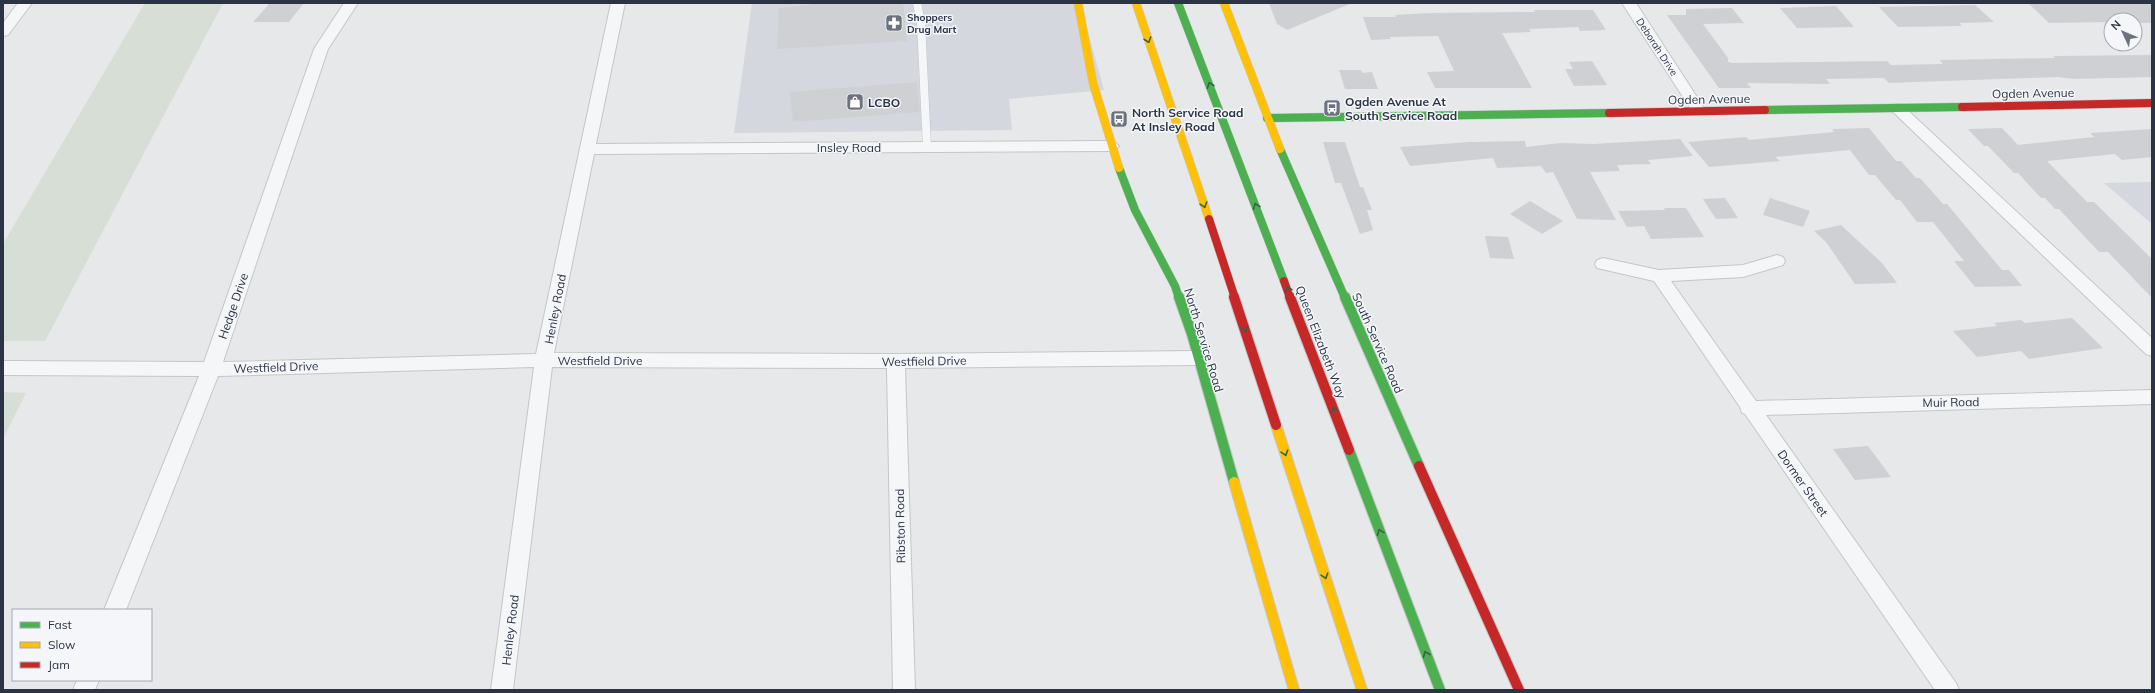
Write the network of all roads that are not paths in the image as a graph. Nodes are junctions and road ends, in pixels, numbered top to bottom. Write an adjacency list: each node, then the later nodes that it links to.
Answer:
1 (26, 3): 10 (street)
2 (351, 3): 26 (street, Hedge Drive)
3 (618, 3): 17 (street, Henley Road)
4 (917, 3): 16 (lane)
5 (1078, 3): 15 (main road, North Service Road)
6 (1136, 3): 33 (main road, one-way to 33)
7 (1178, 3): 34 (main road, Queen Elizabeth Way, one-way to 7)
8 (1224, 3): 14 (main road, South Service Road)
9 (1629, 3): 13 (street, Deborah Drive)
10 (3, 32)
11 (2152, 103): 12 (main road, Ogden Avenue)
12 (1897, 108): 13 (main road, Ogden Avenue); 21 (street)
13 (1699, 111): 14 (main road, Ogden Avenue)
14 (1267, 118): 35 (main road, South Service Road)
15 (1111, 146): 16 (street, Insley Road); 22 (main road, North Service Road)
16 (927, 147): 17 (street, Insley Road)
17 (587, 148): 23 (street, Henley Road)
18 (1777, 261): 20 (street)
19 (1603, 264): 20 (street)
20 (1659, 276): 28 (street, Dormer Street)
21 (2152, 349)
22 (1198, 358): 24 (street, Westfield Drive); 32 (main road, North Service Road)
23 (544, 360): 24 (street, Westfield Drive); 26 (street, Westfield Drive); 30 (street, Henley Road)
24 (896, 361): 31 (street, Ribston Road)
25 (3, 368): 26 (street, Westfield Drive)
26 (211, 369): 29 (street, Hedge Drive)
27 (2152, 397): 28 (street, Muir Road)
28 (1749, 408): 36 (street, Dormer Street)
29 (115, 609)
30 (502, 690)
31 (904, 690)
32 (1294, 690)
33 (1362, 690)
34 (1440, 690)
35 (1519, 690)
36 (1948, 690)

